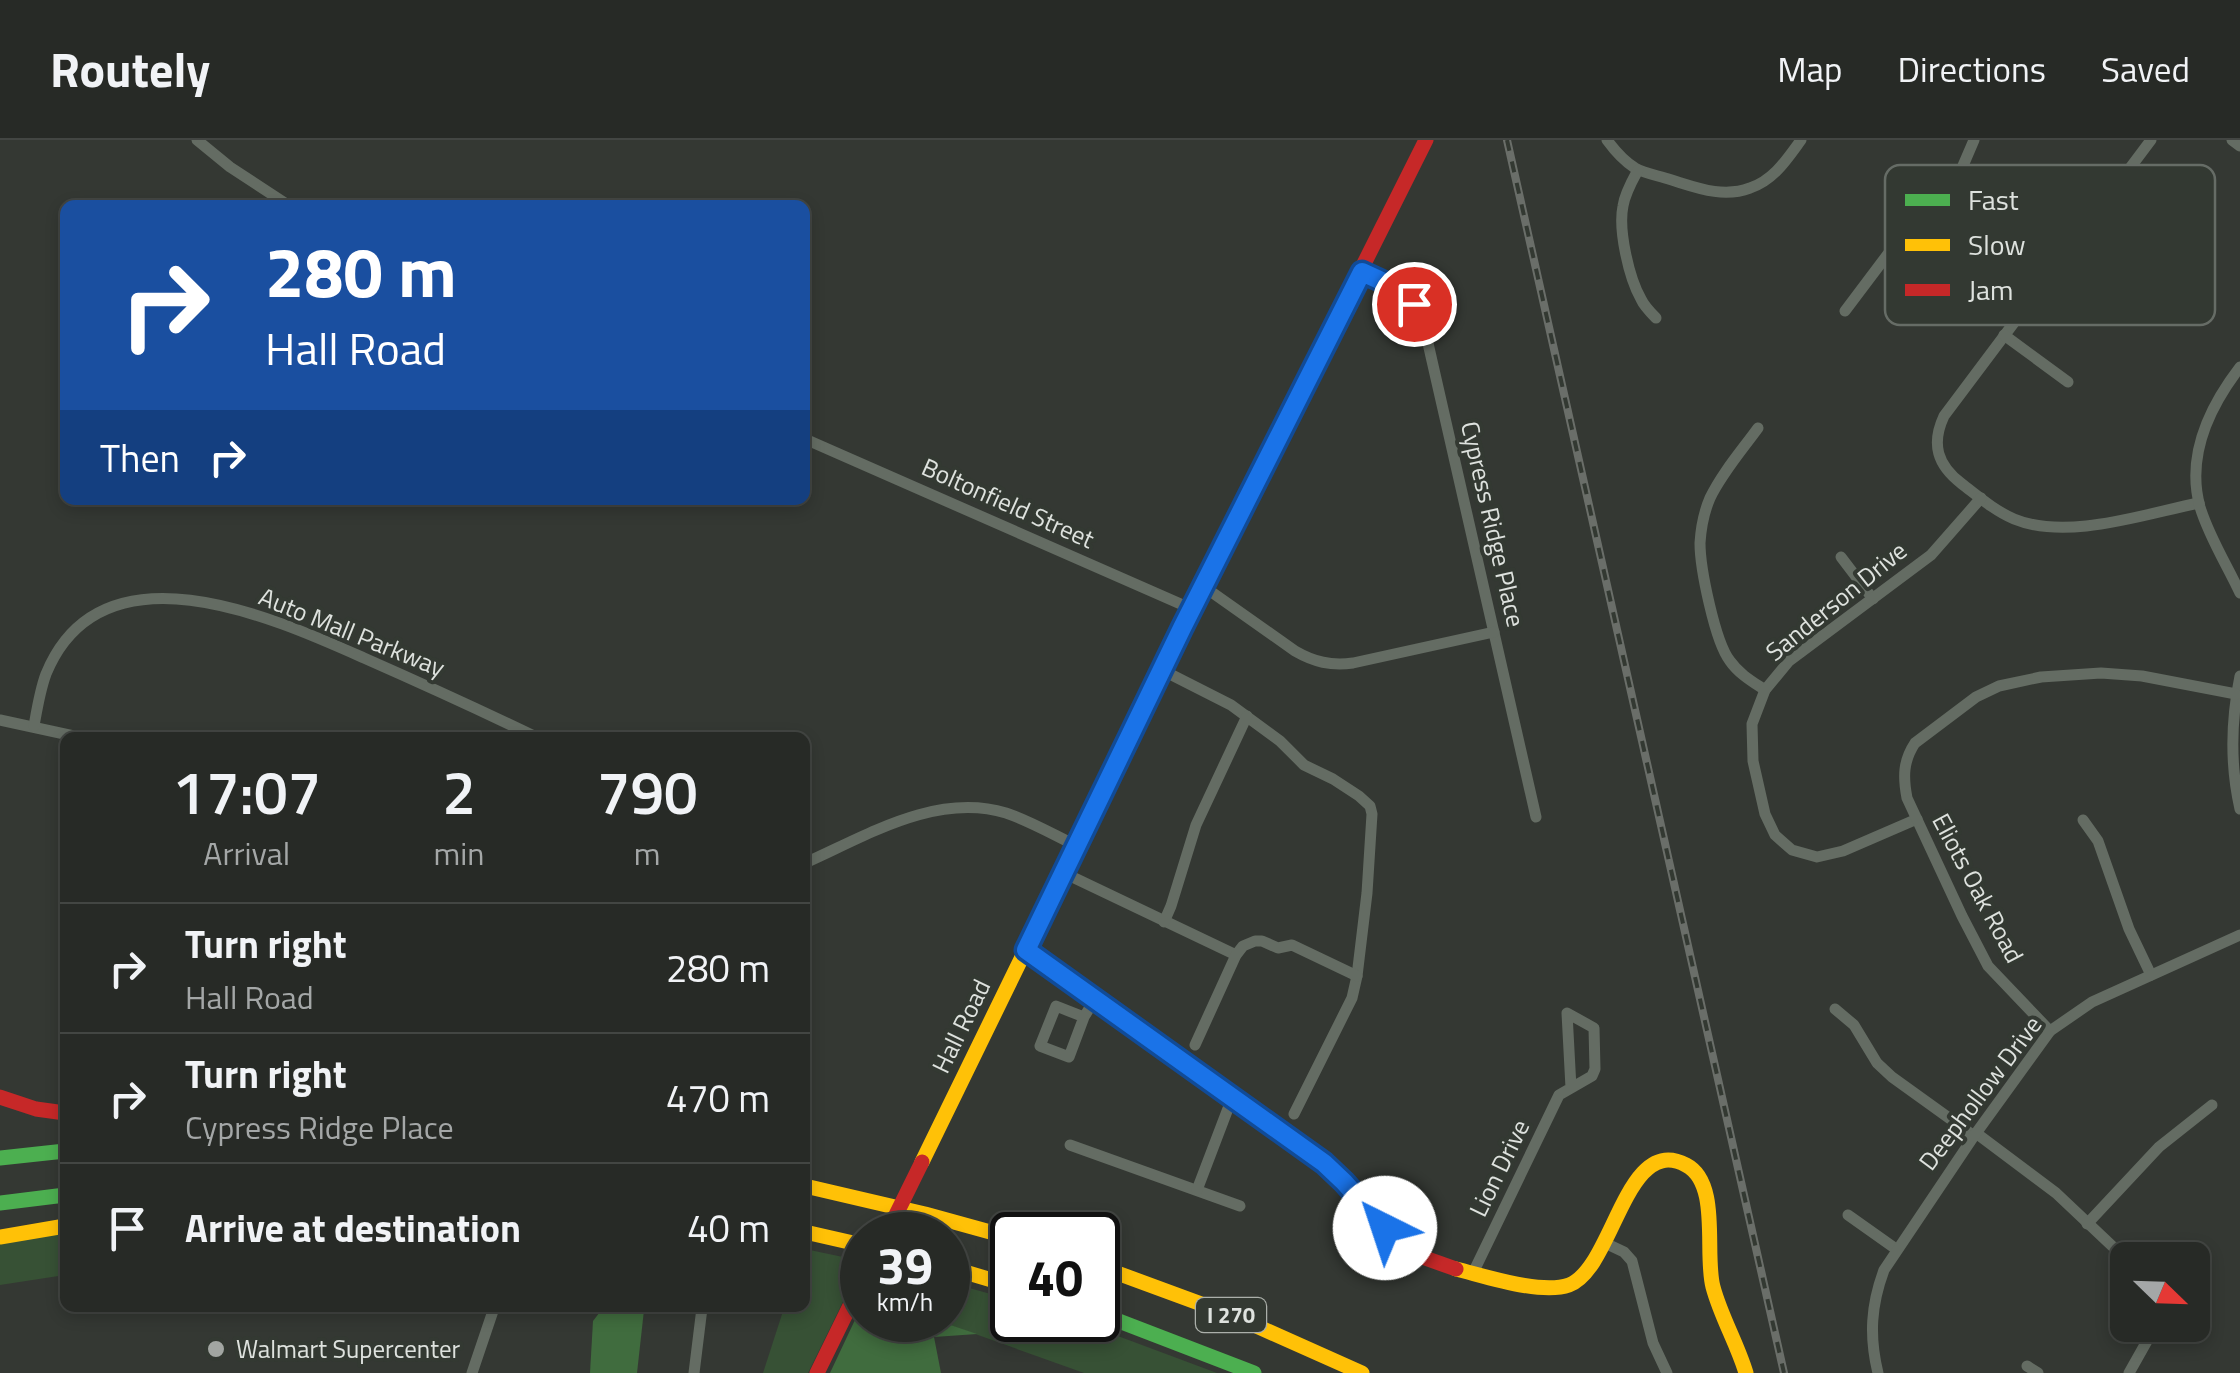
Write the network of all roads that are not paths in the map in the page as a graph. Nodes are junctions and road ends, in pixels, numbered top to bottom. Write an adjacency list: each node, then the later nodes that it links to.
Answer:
1 (197, 140): 12 (street)
2 (1426, 140): 14 (main road, Hall Road)
3 (1608, 140): 11 (street)
4 (1801, 140): 11 (street)
5 (1974, 140): 9 (street)
6 (2152, 140): 10 (street)
7 (2232, 140): 8 (street)
8 (2240, 146)
9 (1963, 165)
10 (2133, 165)
11 (1638, 170): 16 (street)
12 (280, 200)
13 (1885, 258): 15 (street)
14 (1362, 272): 26 (main road, Hall Road); 30 (street, Cypress Ridge Place)
15 (1845, 312)
16 (1656, 318)
17 (2012, 325): 18 (street)
18 (2004, 336): 20 (street); 23 (street)
19 (2240, 367): 24 (street)
20 (2068, 382)
21 (1758, 428): 33 (street)
22 (810, 441): 29 (street, Boltonfield Street)
23 (1980, 498): 24 (street); 28 (street, Sanderson Drive)
24 (2199, 503): 27 (street)
25 (1841, 558): 28 (street)
26 (1203, 586): 29 (main road, Hall Road); 30 (street)
27 (2240, 594)
28 (1873, 599): 33 (street, Sanderson Drive)
29 (1192, 609): 31 (main road, Hall Road)
30 (1494, 632): 41 (street, Cypress Ridge Place)
31 (1162, 670): 35 (street); 44 (main road, Hall Road)
32 (2240, 676): 34 (street)
33 (1765, 690): 42 (street, Sanderson Drive)
34 (2236, 694): 40 (street); 42 (street, Eliots Oak Road)
35 (1247, 716): 47 (street); 52 (street)
36 (0, 720): 37 (street)
37 (34, 726): 38 (street); 39 (street, Auto Mall Parkway)
38 (60, 732)
39 (525, 732)
40 (2240, 809)
41 (1536, 817)
42 (1917, 819): 56 (street, Eliots Oak Road)
43 (2083, 820): 51 (street)
44 (1077, 846): 45 (street); 46 (main road, Hall Road)
45 (810, 861)
46 (1064, 873): 47 (street); 49 (main road, Hall Road)
47 (1164, 922): 50 (street)
48 (2240, 935): 51 (street, Deephollow Drive)
49 (1026, 950): 53 (main road); 73 (main road, Hall Road, bridge)
50 (1236, 955): 52 (street); 57 (street)
51 (2151, 975): 56 (street, Deephollow Drive)
52 (1357, 976): 63 (street)
53 (1095, 1000): 55 (street); 60 (main road)
54 (1835, 1010): 64 (street)
55 (1084, 1017): 55 (street)
56 (2050, 1031): 64 (street, Deephollow Drive)
57 (1194, 1045)
58 (1570, 1088): 58 (street, Lion Drive); 84 (street, Lion Drive)
59 (0, 1097): 62 (main road)
60 (1232, 1098): 69 (street); 84 (main road)
61 (2212, 1106): 75 (street)
62 (60, 1113)
63 (1294, 1114)
64 (1975, 1134): 75 (street); 83 (street, Deephollow Drive)
65 (1070, 1145): 69 (street)
66 (60, 1151): 67 (main road)
67 (0, 1158)
68 (810, 1187): 77 (main road)
69 (1197, 1190): 72 (street)
70 (60, 1196): 71 (main road)
71 (0, 1203)
72 (1240, 1206)
73 (897, 1212)
74 (1848, 1215): 83 (street)
75 (2087, 1224): 82 (street)
76 (60, 1227): 79 (main road)
77 (990, 1232)
78 (810, 1233): 80 (main road)
79 (0, 1236)
80 (840, 1240)
81 (1605, 1243): 84 (main road); 96 (street); 97 (main road)
82 (2110, 1245)
83 (1896, 1249): 98 (street, Deephollow Drive)
84 (1473, 1273)
85 (1120, 1274): 95 (main road, I 270)
86 (493, 1312): 91 (street)
87 (702, 1312): 92 (street)
88 (1120, 1321): 94 (main road, I 270)
89 (840, 1327): 93 (main road)
90 (2146, 1342): 99 (street)
91 (472, 1373)
92 (694, 1373)
93 (817, 1373)
94 (1254, 1373)
95 (1362, 1373)
96 (1668, 1373)
97 (1746, 1373)
98 (1878, 1373)
99 (2128, 1373)

